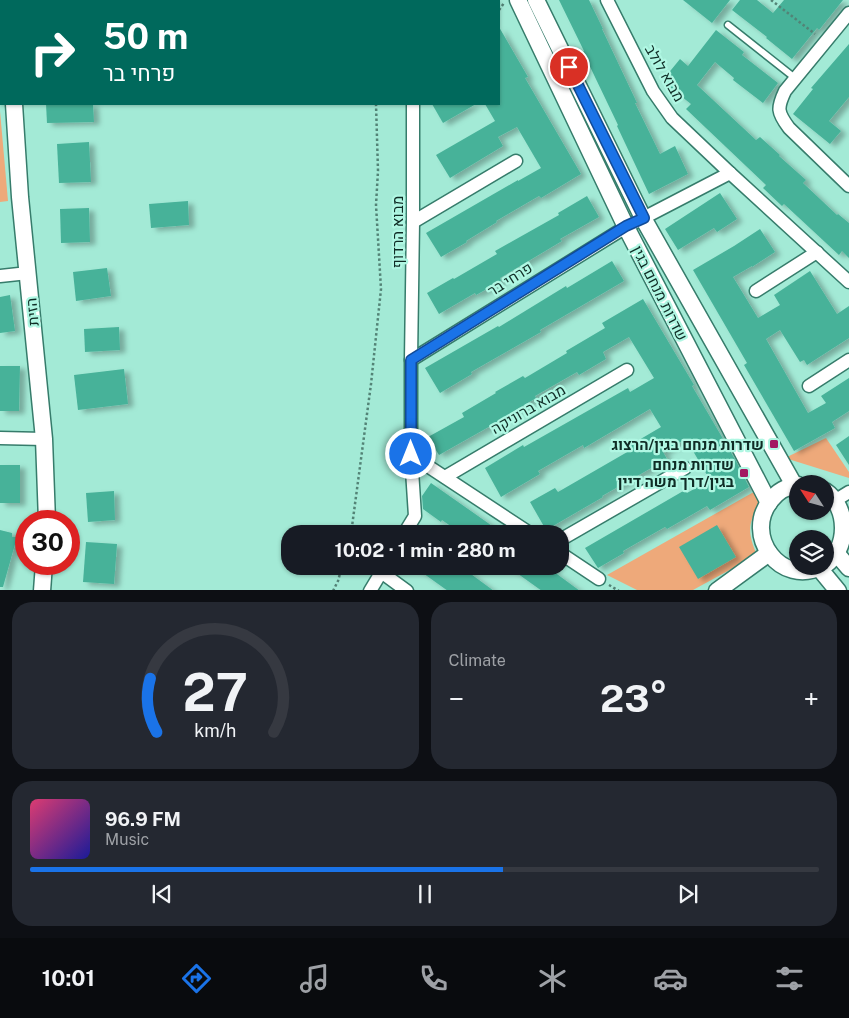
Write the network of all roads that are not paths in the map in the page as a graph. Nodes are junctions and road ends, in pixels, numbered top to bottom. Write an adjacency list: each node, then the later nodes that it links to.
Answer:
1 (518, 0): 14 (street, שדרות מנחם בגין)
2 (536, 0): 12 (street, שדרות מנחם בגין)
3 (607, 0): 10 (street, מבוא לולב)
4 (849, 13): 6 (street)
5 (728, 25): 6 (lane)
6 (795, 78): 11 (street)
7 (14, 105): 16 (street, הזית)
8 (413, 105): 13 (street, מבוא הרדוף)
9 (516, 161): 13 (street)
10 (730, 172): 12 (street, פרחי בר); 15 (street, מבוא לולב)
11 (849, 186)
12 (644, 218): 14 (street, פרחי בר); 28 (street, שדרות מנחם בגין)
13 (413, 222): 20 (street, מבוא הרדוף)
14 (626, 226): 20 (street, פרחי בר); 32 (street, שדרות מנחם בגין)
15 (817, 252): 18 (street, מבוא לולב); 19 (street)
16 (28, 273): 17 (street); 25 (street, הזית)
17 (0, 276)
18 (849, 282)
19 (756, 291)
20 (411, 360): 26 (street, מבוא הרדוף)
21 (849, 360): 23 (street)
22 (627, 370): 29 (street, מבוא ברוניקה)
23 (808, 386)
24 (0, 438): 25 (street)
25 (44, 439): 33 (street, הזית)
26 (411, 454): 29 (street); 34 (street, מבוא הרדוף)
27 (685, 468): 36 (street)
28 (790, 475)
29 (445, 476): 35 (street)
30 (789, 488): 32 (street)
31 (837, 494): 38 (street)
32 (769, 503): 37 (street)
33 (47, 510)
34 (410, 525)
35 (518, 525)
36 (569, 535)
37 (769, 553): 41 (street); 51 (street)
38 (834, 553)
39 (569, 559): 47 (street)
40 (834, 565): 42 (street)
41 (789, 568)
42 (849, 568)
43 (43, 575): 48 (street)
44 (379, 575): 49 (street)
45 (390, 575): 50 (street)
46 (831, 575): 52 (street)
47 (599, 579)
48 (42, 590)
49 (370, 590)
50 (407, 590)
51 (717, 590)
52 (838, 590)

